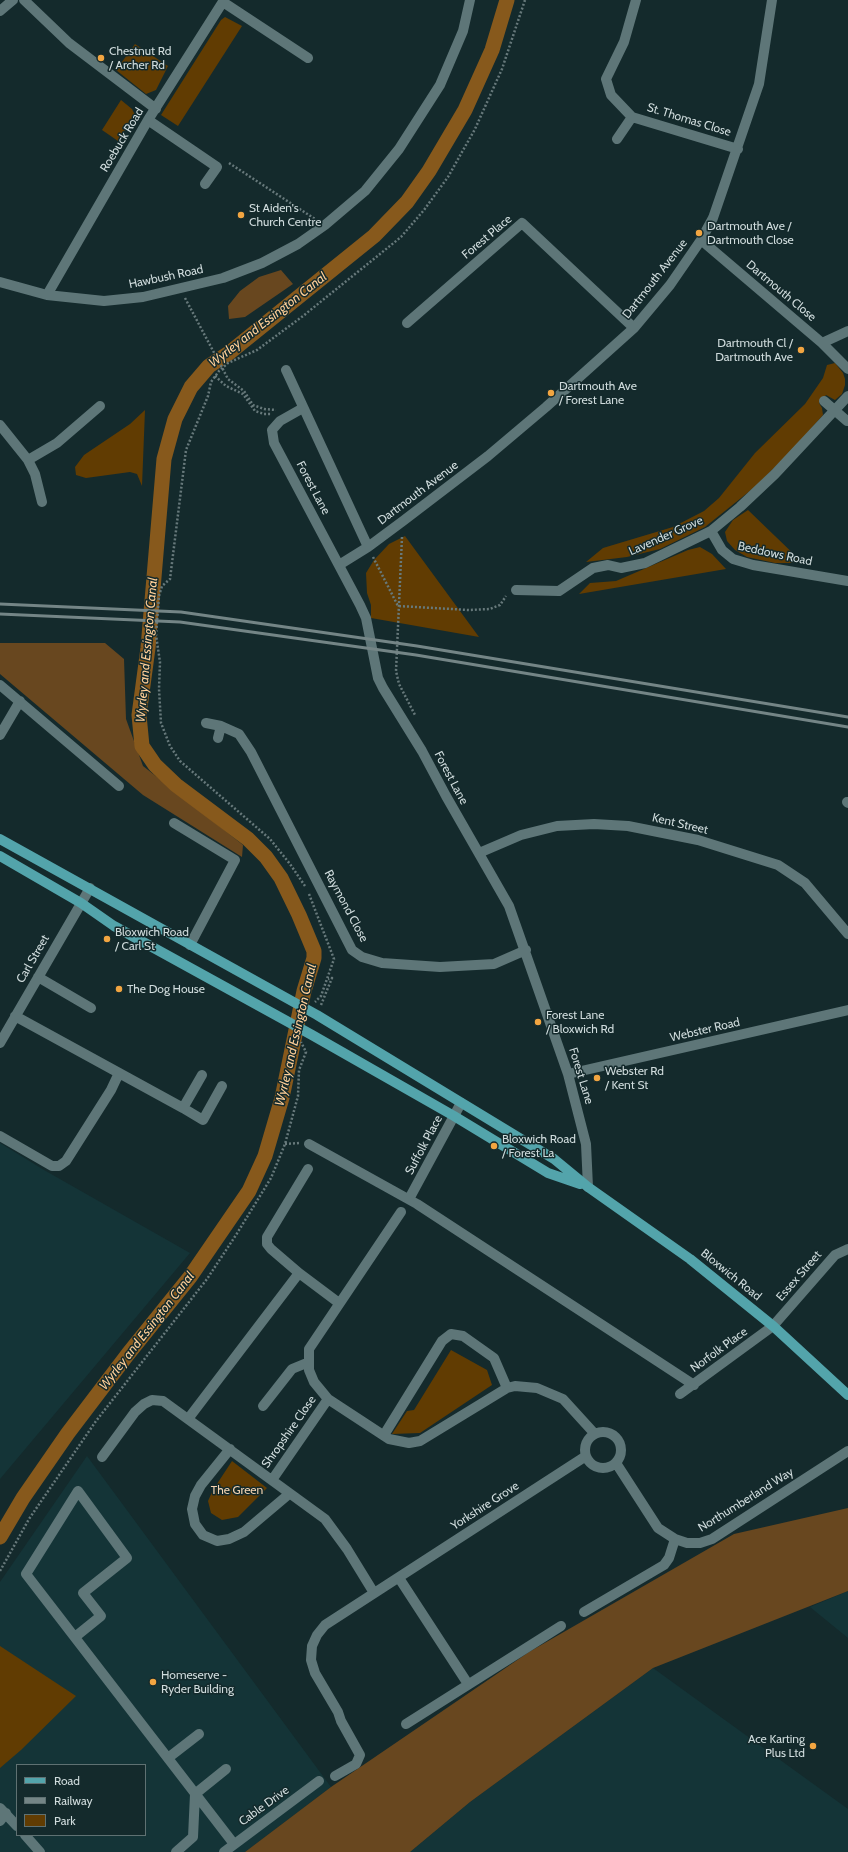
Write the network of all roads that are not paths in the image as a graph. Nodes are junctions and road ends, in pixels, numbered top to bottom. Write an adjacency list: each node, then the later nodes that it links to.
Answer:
1 (13, 0): 8 (street)
2 (24, 0): 7 (street)
3 (470, 0): 18 (street, Hawbush Road)
4 (636, 0): 11 (street, St. Thomas Close)
5 (772, 0): 14 (street, Dartmouth Avenue)
6 (223, 1): 9 (street); 10 (street, Roebuck Road)
7 (36, 4): 10 (street)
8 (0, 11)
9 (308, 58)
10 (156, 109): 12 (street, Roebuck Road)
11 (632, 117): 13 (street, St. Thomas Close); 14 (street, St. Thomas Close)
12 (148, 120): 15 (street); 18 (street, Roebuck Road)
13 (617, 139)
14 (738, 149): 16 (street, Dartmouth Avenue)
15 (205, 184)
16 (701, 240): 20 (street, Dartmouth Avenue); 22 (street, Dartmouth Close)
17 (0, 282): 18 (street, Hawbush Road)
18 (47, 295)
19 (407, 323): 20 (street, Forest Place)
20 (634, 328): 35 (street, Dartmouth Avenue)
21 (848, 331): 22 (street)
22 (822, 342): 23 (street, Dartmouth Close)
23 (848, 369)
24 (286, 370): 28 (street, Forest Lane)
25 (848, 396): 29 (street, Lavender Grove)
26 (824, 401): 29 (street)
27 (100, 406): 32 (street)
28 (303, 408): 35 (street, Forest Lane); 36 (street, Forest Lane)
29 (835, 410): 30 (street); 34 (street, Lavender Grove)
30 (847, 421)
31 (0, 425): 32 (street)
32 (28, 460): 33 (street)
33 (42, 502)
34 (711, 531): 37 (street, Beddows Road); 38 (street, Lavender Grove)
35 (368, 547): 36 (street, Dartmouth Avenue)
36 (339, 565): 48 (street, Forest Lane)
37 (848, 581)
38 (516, 590)
39 (0, 685): 40 (street)
40 (20, 701): 43 (street); 45 (street)
41 (206, 723): 42 (street, Raymond Close)
42 (221, 726): 44 (street); 54 (street, Raymond Close)
43 (0, 735)
44 (218, 738)
45 (119, 786)
46 (174, 823): 53 (street)
47 (0, 839): 50 (main road)
48 (478, 853): 52 (street, Kent Street); 54 (street, Forest Lane)
49 (0, 856): 51 (main road)
50 (90, 888): 51 (street, Carl Street); 53 (main road)
51 (81, 903): 55 (street, Carl Street); 61 (main road)
52 (848, 934)
53 (190, 945): 60 (main road)
54 (526, 950): 63 (street, Forest Lane)
55 (38, 977): 56 (street); 58 (street, Carl Street)
56 (92, 1008)
57 (848, 1010): 63 (street, Webster Road)
58 (15, 1016): 59 (street, Carl Street); 62 (street)
59 (0, 1042)
60 (380, 1054): 61 (main road); 66 (main road)
61 (372, 1069): 68 (main road)
62 (119, 1073): 67 (street); 69 (street)
63 (568, 1074): 72 (street, Forest Lane)
64 (202, 1075): 67 (street)
65 (222, 1086): 67 (street)
66 (461, 1103): 68 (street, Suffolk Place); 72 (main road)
67 (183, 1108)
68 (454, 1116): 72 (main road); 73 (street, Suffolk Place)
69 (0, 1136)
70 (309, 1144): 73 (street)
71 (308, 1169): 76 (street)
72 (588, 1187): 78 (main road, Bloxwich Road)
73 (409, 1199): 80 (street)
74 (401, 1212): 77 (street)
75 (848, 1249): 78 (street, Essex Street)
76 (299, 1273): 77 (street); 86 (street)
77 (340, 1303): 79 (street)
78 (773, 1326): 80 (street, Norfolk Place); 83 (main road, Bloxwich Road)
79 (309, 1362): 84 (street); 85 (street)
80 (694, 1384): 82 (street, Norfolk Place)
81 (507, 1388): 87 (street); 88 (street); 88 (street)
82 (680, 1394)
83 (848, 1395)
84 (328, 1399): 88 (street); 94 (street, Shropshire Close)
85 (263, 1406)
86 (188, 1419): 89 (street, Shropshire Close); 92 (street, Shropshire Close)
87 (594, 1433): 91 (street); 93 (street)
88 (384, 1436)
89 (230, 1449): 94 (street, Shropshire Close); 95 (street)
90 (848, 1451): 96 (street, Northumberland Way)
91 (586, 1456): 93 (street); 97 (street, Yorkshire Grove)
92 (102, 1457)
93 (616, 1463): 96 (street, Northumberland Way)
94 (272, 1480): 95 (street, Shropshire Close)
95 (289, 1494): 98 (street, Shropshire Close)
96 (675, 1539): 99 (street)
97 (399, 1578): 98 (street, Yorkshire Grove); 102 (street)
98 (374, 1593): 107 (street, Yorkshire Grove)
99 (584, 1612)
100 (561, 1626): 102 (street)
101 (75, 1637): 101 (street); 105 (street)
102 (468, 1684): 103 (street)
103 (406, 1724)
104 (199, 1734): 105 (street)
105 (168, 1758): 109 (street)
106 (226, 1769): 109 (street)
107 (335, 1776)
108 (319, 1781): 113 (street, Cable Drive)
109 (195, 1794): 113 (street); 115 (street)
110 (2, 1814): 111 (street)
111 (16, 1825)
112 (26, 1836): 114 (street)
113 (234, 1844): 116 (street, Cable Drive)
114 (40, 1852)
115 (176, 1852)
116 (224, 1852)

